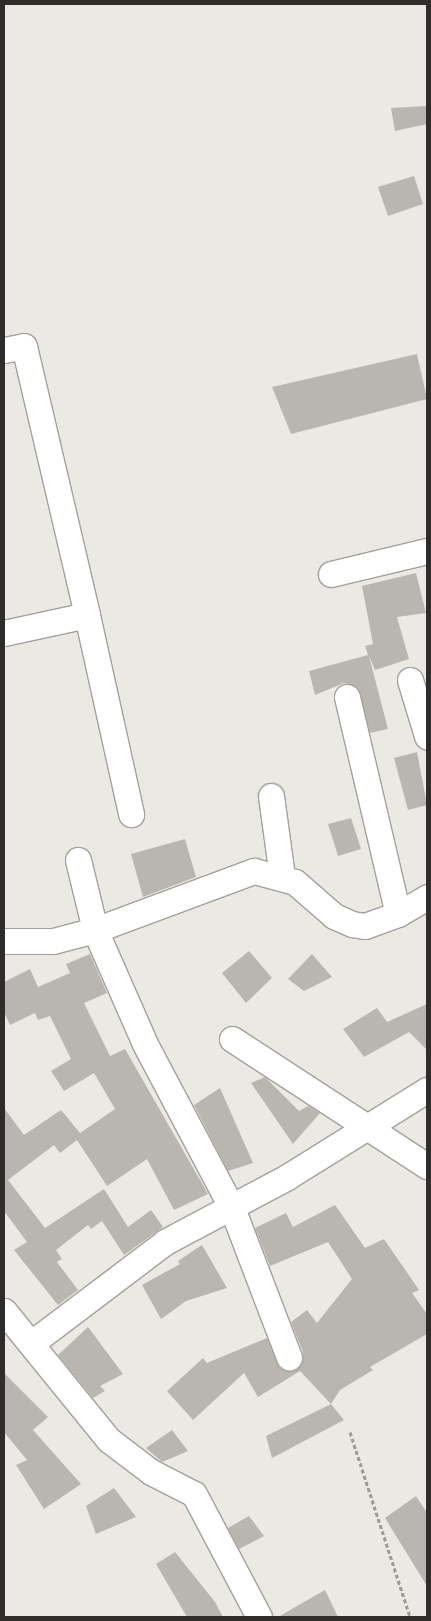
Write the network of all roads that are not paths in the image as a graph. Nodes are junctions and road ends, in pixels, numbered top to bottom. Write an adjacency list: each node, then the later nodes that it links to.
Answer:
1 (4, 350): 4 (street)
2 (427, 551): 3 (street)
3 (332, 574)
4 (87, 614): 5 (street); 10 (street)
5 (4, 633)
6 (410, 680): 8 (street)
7 (347, 697): 14 (street)
8 (427, 736)
9 (271, 796): 12 (street)
10 (132, 814)
11 (78, 860): 15 (street)
12 (282, 876): 14 (street); 15 (street)
13 (427, 897): 14 (street)
14 (398, 914)
15 (95, 930): 16 (street); 21 (street)
16 (4, 941)
17 (232, 1039): 19 (street)
18 (427, 1090): 19 (street)
19 (364, 1128): 20 (street); 21 (street)
20 (427, 1166)
21 (232, 1208): 23 (street); 24 (street)
22 (4, 1311): 23 (street)
23 (33, 1342): 25 (street)
24 (289, 1357)
25 (260, 1617)

